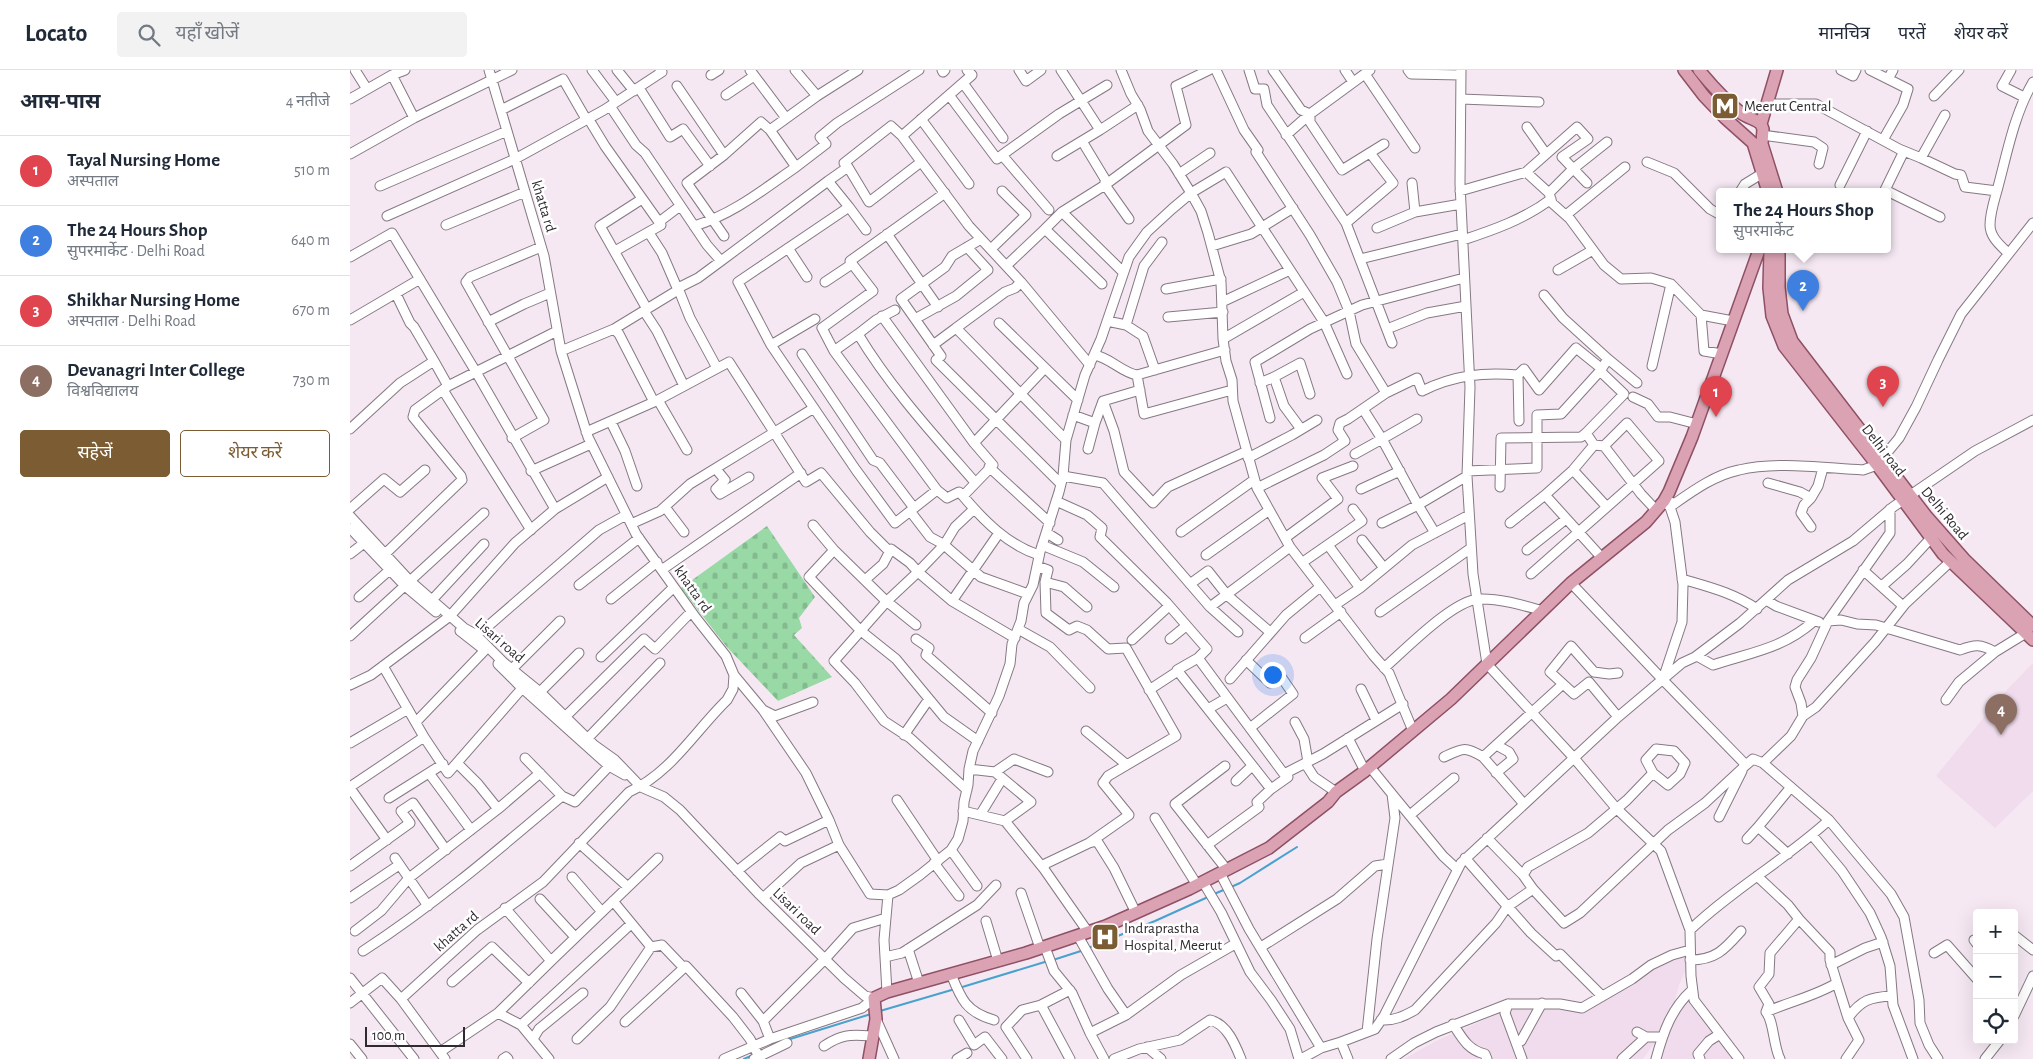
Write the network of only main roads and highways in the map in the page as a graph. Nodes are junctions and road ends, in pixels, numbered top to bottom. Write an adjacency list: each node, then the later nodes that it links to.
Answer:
1 (1684, 70): 6 (main road)
2 (1699, 70): 5 (main road)
3 (1777, 70): 4 (main road)
4 (1772, 85): 5 (main road); 7 (main road)
5 (1750, 120): 6 (main road); 7 (main road)
6 (1741, 131): 8 (main road)
7 (1762, 134): 9 (main road)
8 (1767, 188)
9 (1776, 188)
10 (1759, 253): 16 (main road)
11 (1770, 253): 13 (main road, Delhi road)
12 (1779, 253): 13 (main road, Delhi Road)
13 (1880, 462): 14 (main road, Delhi Road)
14 (1906, 497): 15 (main road, Delhi Road); 15 (main road, Delhi road)
15 (2031, 633)
16 (869, 1059)

